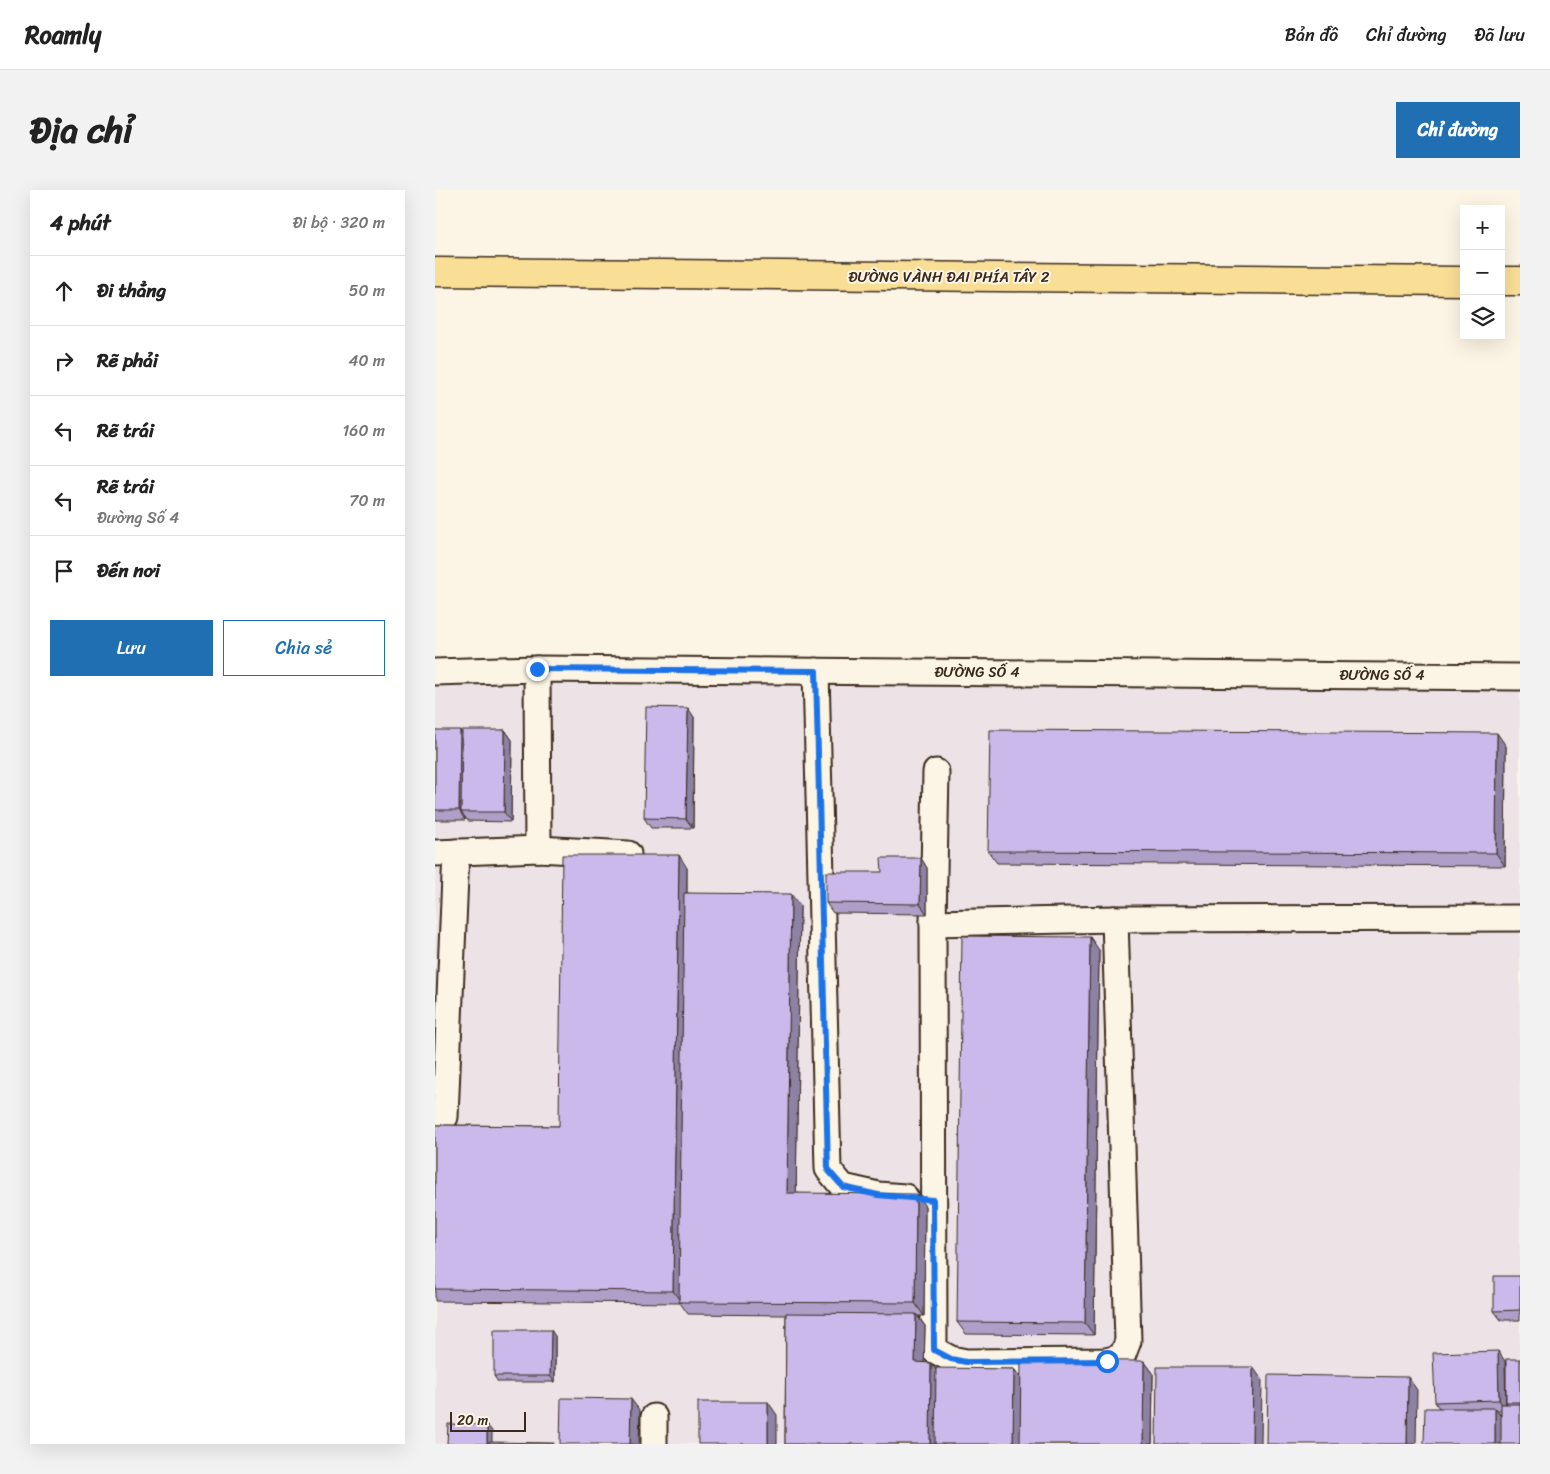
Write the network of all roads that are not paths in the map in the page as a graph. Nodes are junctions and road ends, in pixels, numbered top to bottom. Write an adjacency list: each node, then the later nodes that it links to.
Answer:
1 (435, 272): 2 (main road, ĐƯỜNG VÀNH ĐAI PHÍA TÂY 2)
2 (1460, 281)
3 (1505, 281): 4 (main road)
4 (1520, 282)
5 (537, 669): 6 (street, ĐƯỜNG SỐ 4); 7 (street, ĐƯỜNG SỐ 4); 10 (street)
6 (816, 671): 8 (street, ĐƯỜNG SỐ 4); 17 (street)
7 (435, 672)
8 (1520, 677)
9 (936, 772): 15 (street)
10 (539, 849): 11 (street); 12 (street)
11 (445, 852): 16 (street)
12 (628, 854)
13 (1520, 918): 14 (street)
14 (1115, 919): 15 (street); 17 (street)
15 (933, 923): 17 (street)
16 (445, 1117)
17 (933, 1200)
18 (654, 1417): 19 (street)
19 (653, 1444)

